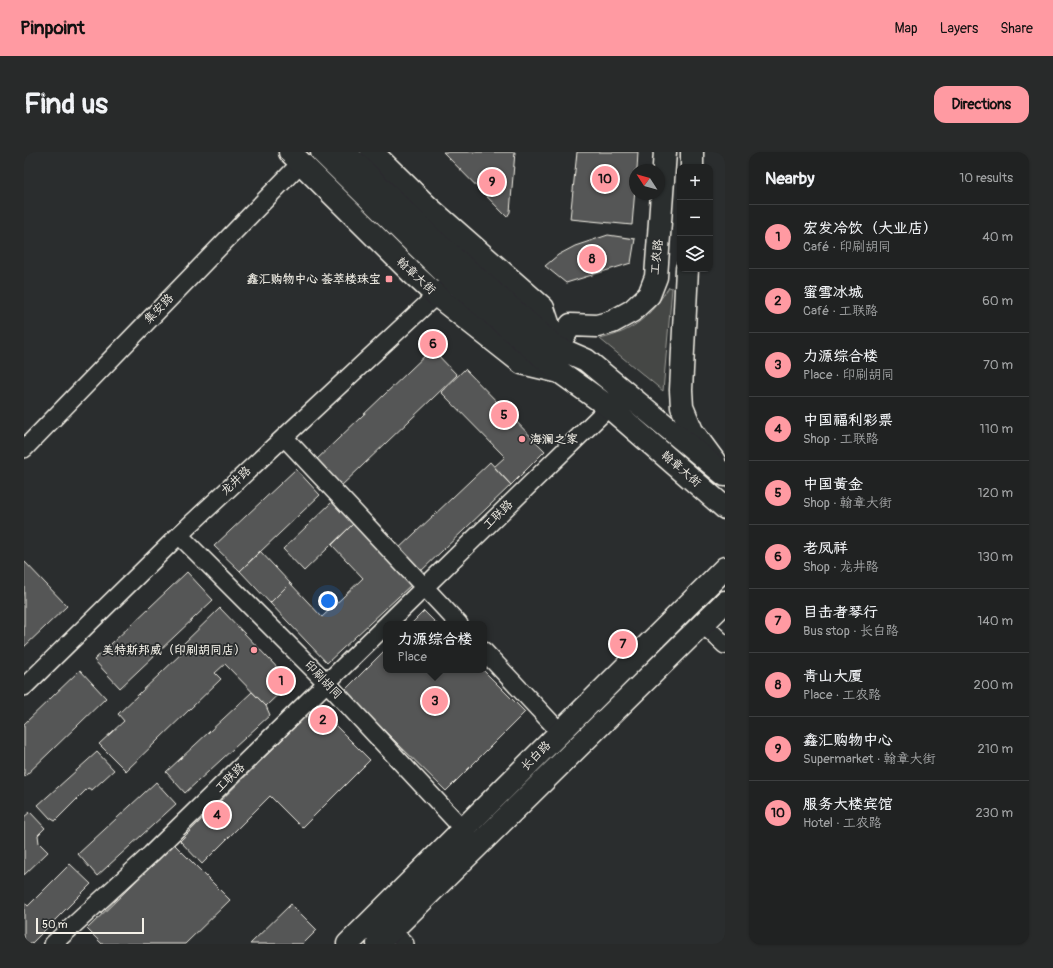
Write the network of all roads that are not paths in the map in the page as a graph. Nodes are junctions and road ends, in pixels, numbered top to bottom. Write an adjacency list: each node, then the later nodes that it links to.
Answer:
1 (322, 152): 9 (main road, 翰章大街)
2 (345, 152): 11 (main road, 翰章大街)
3 (372, 152): 11 (main road)
4 (665, 152): 11 (main road, 工农路)
5 (692, 152): 7 (main road)
6 (292, 161): 10 (main road, 翰章大街); 15 (street, 集安路)
7 (692, 164)
8 (687, 272): 16 (main road)
9 (452, 280): 10 (street, 龙井路); 12 (main road, 翰章大街)
10 (436, 295): 12 (main road, 翰章大街); 14 (street, 龙井路)
11 (556, 347): 16 (main road, 翰章大街)
12 (560, 372): 13 (main road, 翰章大街)
13 (609, 407): 17 (main road, 翰章大街); 20 (street, 工联路)
14 (284, 437): 18 (street, 龙井路); 20 (street)
15 (24, 449)
16 (723, 473)
17 (725, 508)
18 (179, 535): 28 (street, 印刷胡同); 29 (street, 龙井路)
19 (725, 568): 30 (main road, 长白路)
20 (425, 587): 22 (street, 工联路); 23 (street)
21 (725, 602): 24 (main road, 长白路)
22 (391, 621)
23 (456, 621)
24 (703, 624): 26 (street); 32 (main road, 长白路)
25 (383, 629): 28 (street, 工联路)
26 (725, 645)
27 (487, 654): 30 (street)
28 (327, 683): 31 (street, 印刷胡同); 33 (street, 工联路)
29 (24, 687)
30 (560, 732): 31 (main road, 长白路)
31 (463, 829): 34 (main road, 长白路)
32 (392, 940)
33 (53, 944)
34 (348, 944)

